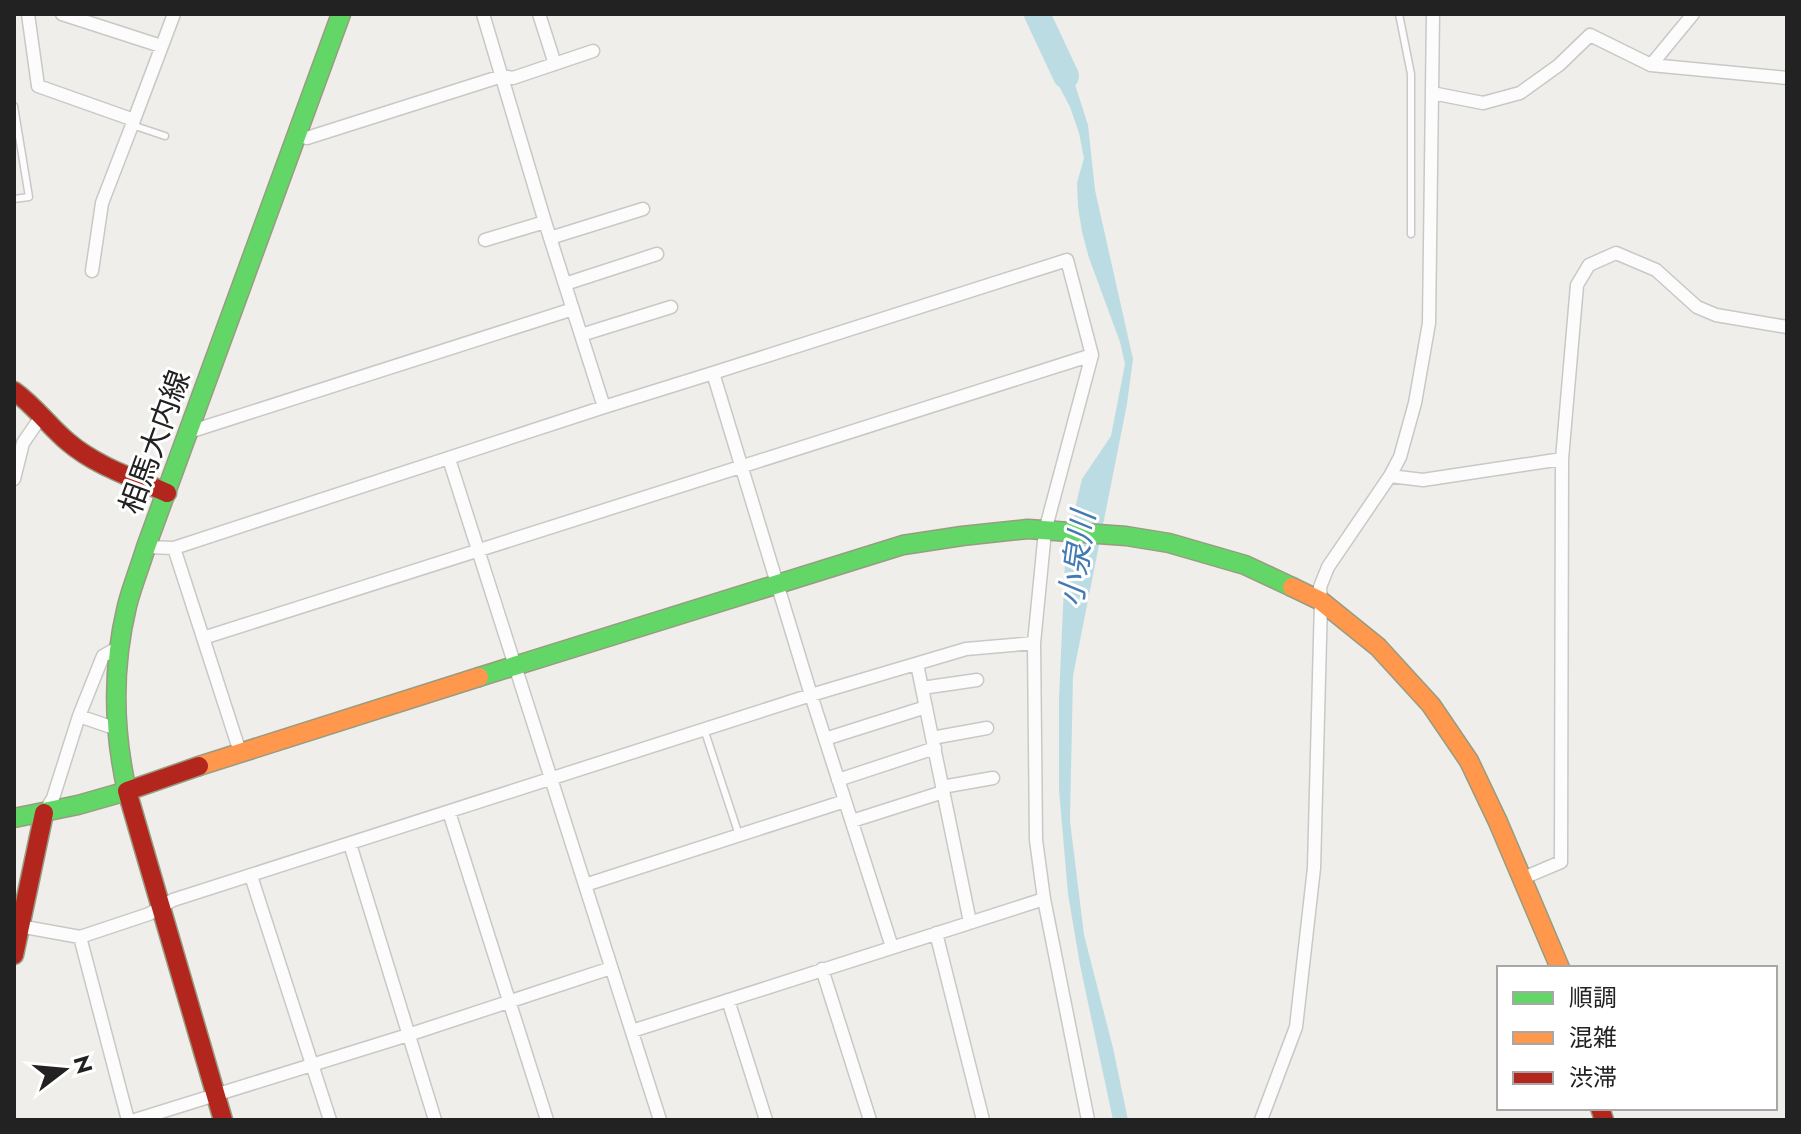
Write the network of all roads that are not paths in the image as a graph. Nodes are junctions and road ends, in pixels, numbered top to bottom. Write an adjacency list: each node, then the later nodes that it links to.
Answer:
1 (28, 14): 18 (street)
2 (62, 14): 10 (street)
3 (174, 14): 10 (street)
4 (341, 14): 19 (street, 相馬大内線)
5 (483, 14): 14 (street)
6 (539, 14): 12 (street)
7 (1399, 14): 24 (lane)
8 (1433, 14): 16 (street)
9 (1693, 14): 13 (street)
10 (161, 46): 18 (street)
11 (593, 51): 12 (street)
12 (555, 64): 14 (street)
13 (1651, 65): 15 (street); 16 (street)
14 (502, 76): 19 (street); 23 (street)
15 (1787, 78)
16 (1432, 93): 43 (street)
17 (14, 106): 21 (lane)
18 (133, 122): 20 (lane); 28 (street)
19 (298, 135): 39 (street, 相馬大内線)
20 (165, 136)
21 (14, 199)
22 (643, 209): 25 (street)
23 (545, 222): 25 (street); 26 (street)
24 (1411, 234)
25 (550, 238): 29 (street)
26 (485, 240)
27 (657, 254): 29 (street)
28 (92, 271)
29 (565, 284): 31 (street)
30 (671, 307): 33 (street)
31 (573, 309): 33 (street); 39 (street)
32 (1787, 327): 41 (street)
33 (581, 335): 37 (street)
34 (1092, 355): 35 (street); 42 (street); 46 (street)
35 (713, 373): 37 (street); 42 (street)
36 (14, 391): 38 (street)
37 (604, 407): 40 (street)
38 (43, 414): 44 (street); 45 (street)
39 (189, 432): 45 (street, 相馬大内線)
40 (449, 459): 48 (street); 49 (street)
41 (1562, 459): 43 (street); 81 (street)
42 (742, 465): 49 (street); 50 (street)
43 (1390, 476): 51 (street)
44 (14, 479)
45 (167, 493): 47 (street, 相馬大内線)
46 (1054, 532): 50 (street); 51 (street); 53 (street)
47 (146, 547): 48 (street); 54 (street, 相馬大内線)
48 (174, 548): 52 (street)
49 (478, 550): 52 (street); 56 (street)
50 (778, 583): 56 (street); 59 (street)
51 (1321, 601): 81 (street); 111 (street)
52 (203, 638): 67 (street)
53 (1034, 643): 55 (street); 83 (street)
54 (119, 647): 61 (street); 63 (street, 相馬大内線)
55 (917, 664): 58 (street); 59 (street)
56 (515, 667): 67 (street); 68 (street)
57 (977, 680): 58 (street)
58 (922, 688): 60 (street)
59 (811, 695): 64 (street); 65 (street)
60 (926, 707): 65 (street); 66 (street)
61 (79, 716): 63 (street); 75 (street)
62 (987, 728): 66 (street)
63 (117, 729): 72 (street, 相馬大内線)
64 (704, 729): 68 (street); 78 (lane)
65 (825, 739): 70 (street)
66 (934, 743): 70 (street); 71 (street)
67 (240, 752): 72 (street)
68 (551, 778): 74 (street); 82 (street)
69 (993, 778): 71 (street)
70 (838, 780): 73 (street)
71 (943, 789): 77 (street); 85 (street)
72 (127, 791): 75 (street); 84 (street, 相馬大内線)
73 (845, 801): 77 (street); 78 (street)
74 (449, 812): 79 (street); 95 (street)
75 (44, 813): 76 (street); 86 (street)
76 (14, 818)
77 (852, 821): 89 (street)
78 (739, 835): 82 (street)
79 (350, 844): 80 (street); 97 (street)
80 (251, 876): 84 (street); 98 (street)
81 (1521, 879): 91 (street)
82 (585, 885): 92 (street)
83 (1044, 899): 85 (street); 110 (street)
84 (161, 907): 88 (street); 99 (street, 相馬大内線)
85 (970, 922): 87 (street)
86 (19, 926): 88 (street); 90 (street)
87 (936, 933): 89 (street); 109 (street)
88 (80, 937): 100 (street)
89 (892, 947): 93 (street)
90 (14, 955)
91 (1559, 966)
92 (611, 968): 95 (street); 96 (street)
93 (822, 969): 94 (street); 108 (street)
94 (728, 1000): 96 (street); 107 (street)
95 (510, 1001): 97 (street); 105 (street)
96 (632, 1031): 106 (street)
97 (408, 1035): 98 (street); 104 (street)
98 (312, 1065): 99 (street); 103 (street)
99 (215, 1094): 101 (street); 102 (street, 相馬大内線)
100 (128, 1120)
101 (135, 1120)
102 (223, 1120)
103 (330, 1120)
104 (435, 1120)
105 (547, 1120)
106 (660, 1120)
107 (766, 1120)
108 (870, 1120)
109 (983, 1120)
110 (1088, 1120)
111 (1261, 1120)

